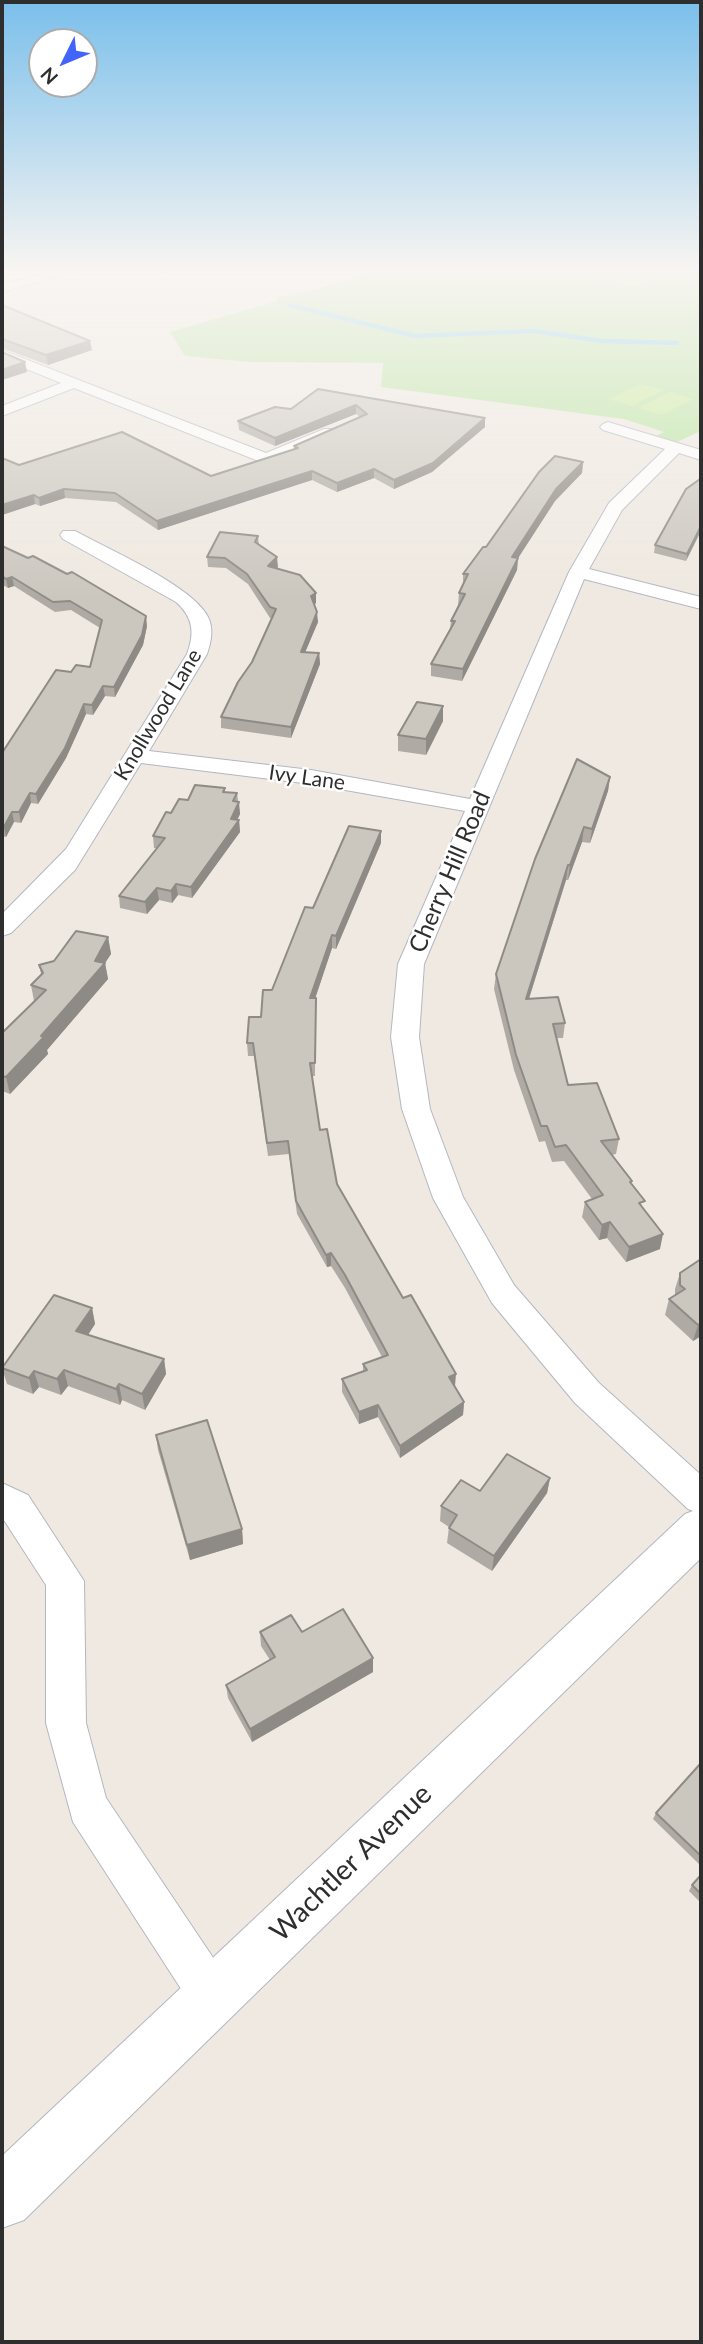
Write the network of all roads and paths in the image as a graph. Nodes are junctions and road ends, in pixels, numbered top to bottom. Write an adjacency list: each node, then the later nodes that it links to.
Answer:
1 (65, 379): 2 (street)
2 (74, 383): 3 (street); 5 (street)
3 (2, 411)
4 (608, 427): 6 (street)
5 (340, 428)
6 (674, 449): 7 (street); 9 (street, Cherry Hill Road)
7 (701, 455)
8 (69, 535): 11 (street, Knollwood Lane)
9 (578, 572): 10 (street); 12 (street, Cherry Hill Road)
10 (701, 603)
11 (135, 755): 12 (street, Ivy Lane); 13 (street, Knollwood Lane)
12 (478, 807): 14 (street, Cherry Hill Road)
13 (2, 928)
14 (701, 1498)
15 (2, 1499): 17 (street)
16 (701, 1528): 17 (street, Wachtler Avenue)
17 (212, 1996): 18 (street, Wachtler Avenue)
18 (2, 2198)

